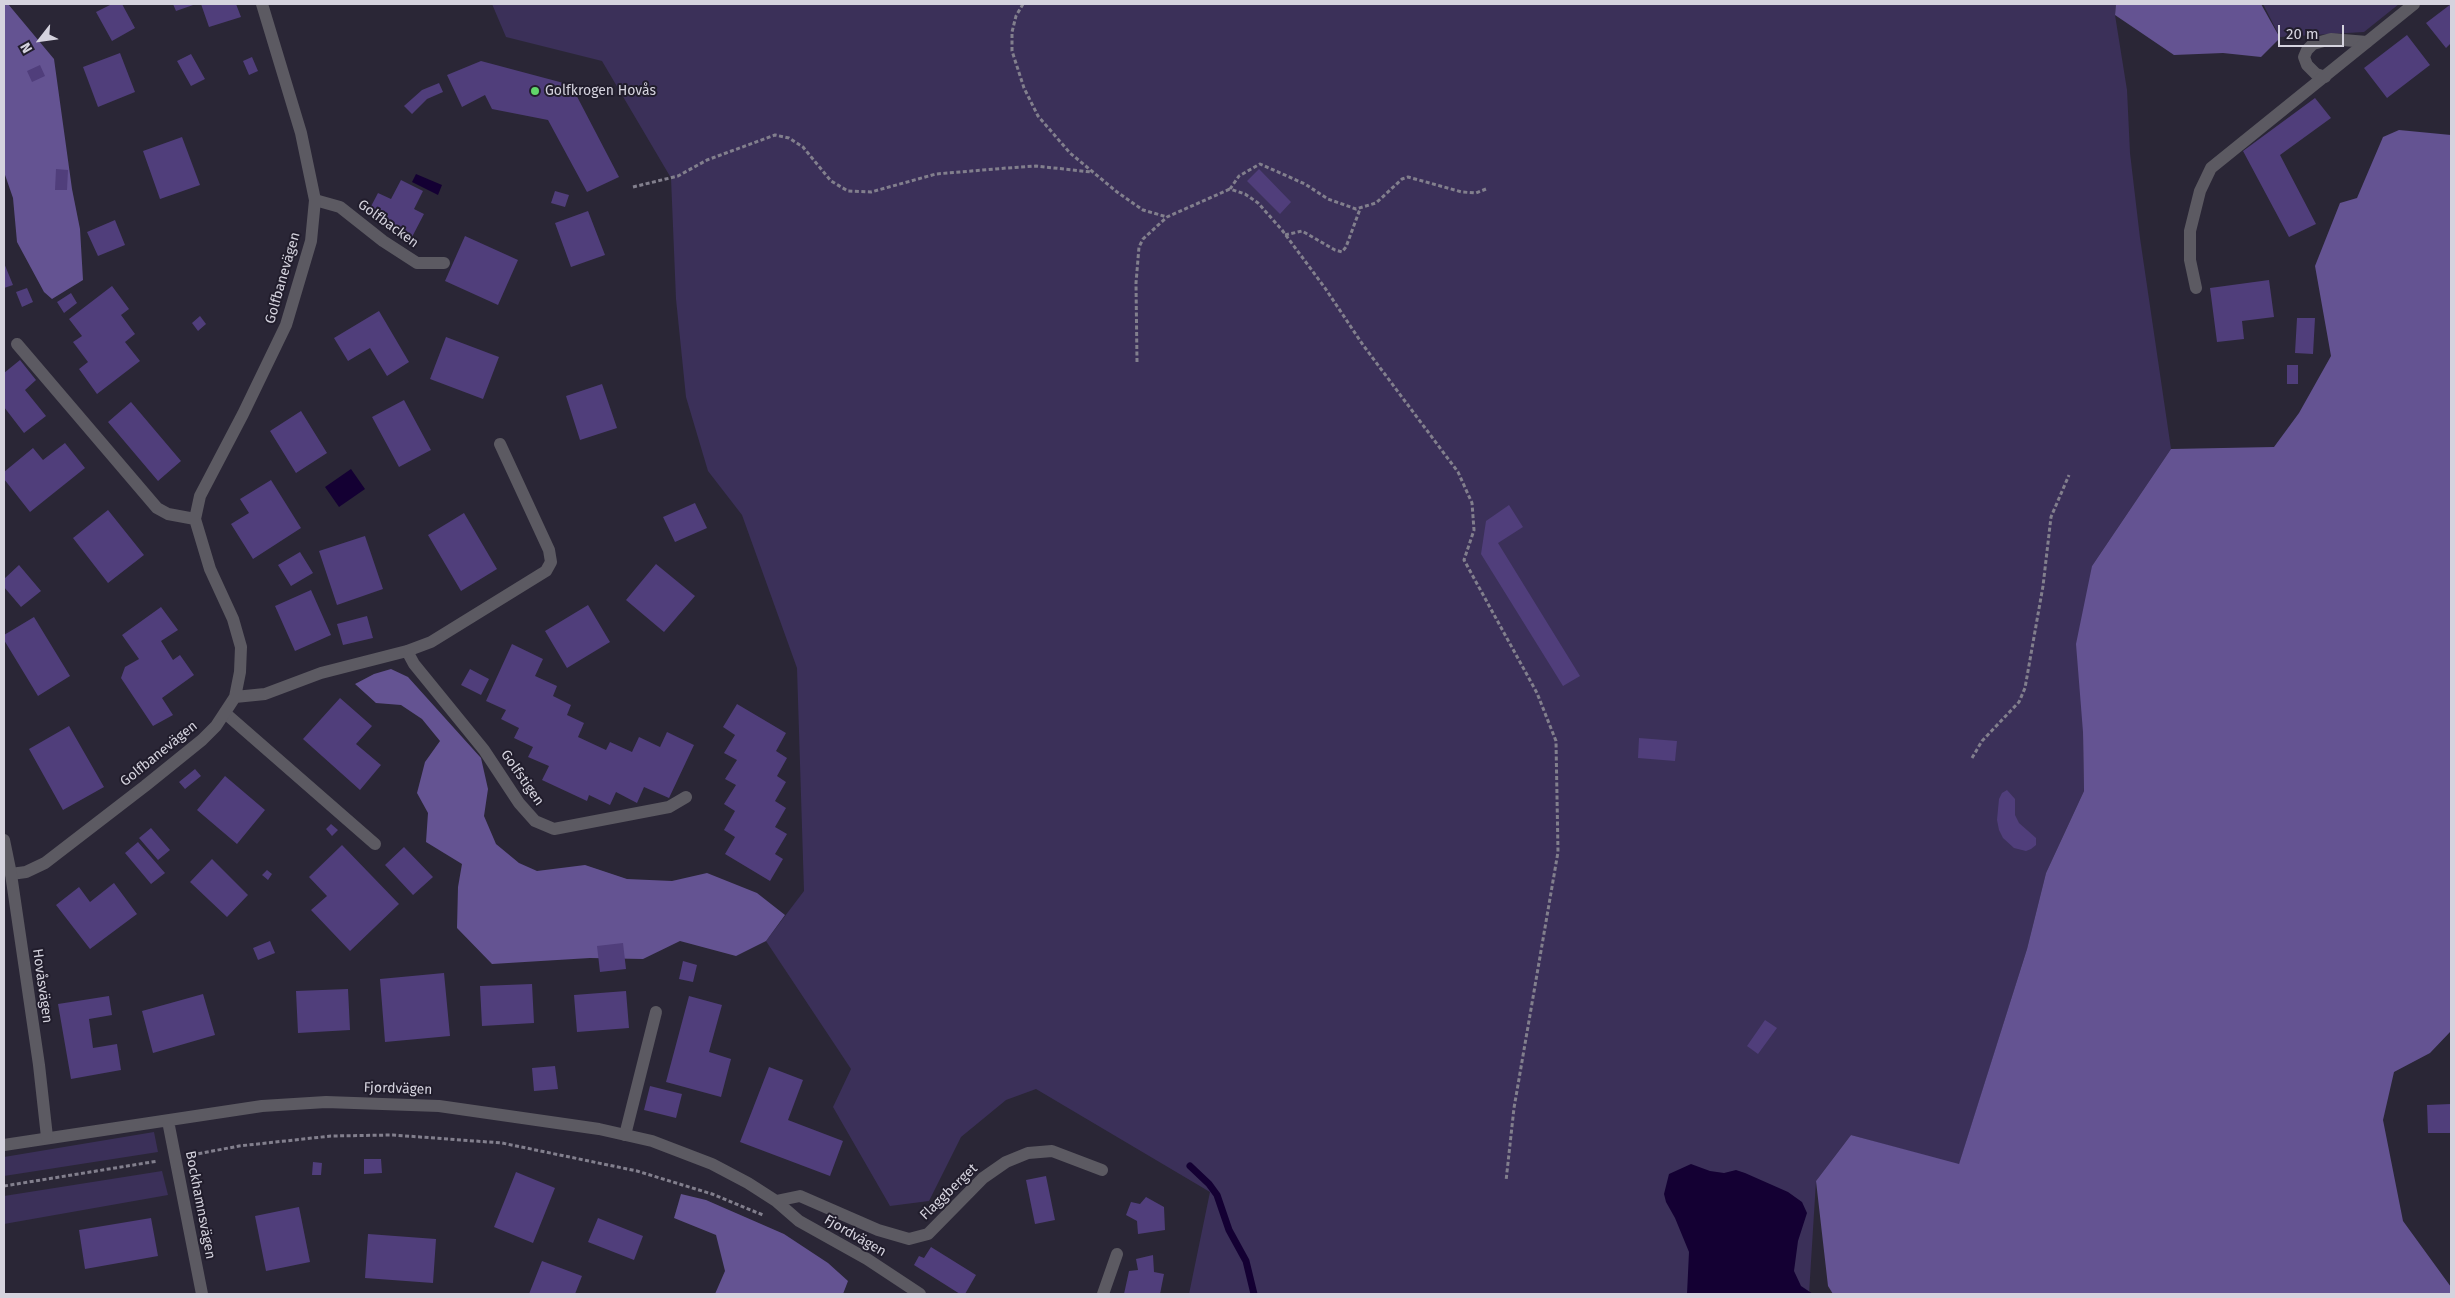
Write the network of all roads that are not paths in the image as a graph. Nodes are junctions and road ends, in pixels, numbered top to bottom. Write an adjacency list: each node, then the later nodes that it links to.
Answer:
1 (262, 4): 5 (street, Golfbanevägen)
2 (2414, 4): 3 (street)
3 (2367, 42): 4 (street); 4 (street)
4 (2324, 77): 7 (street)
5 (316, 200): 6 (street, Golfbacken); 10 (street, Golfbanevägen)
6 (444, 263)
7 (2196, 288)
8 (17, 344): 10 (street)
9 (500, 444): 11 (street)
10 (195, 519): 12 (street, Golfbanevägen)
11 (407, 651): 12 (street); 14 (street, Golfstigen)
12 (235, 697): 13 (street, Golfbanevägen)
13 (225, 713): 16 (street); 17 (street, Golfbanevägen)
14 (686, 797)
15 (4, 840): 17 (street, Hovåsvägen)
16 (375, 844)
17 (11, 874): 21 (street, Hovåsvägen)
18 (656, 1012): 20 (street)
19 (168, 1122): 20 (street, Fjordvägen); 21 (street, Fjordvägen); 27 (street, Bockhamnsvägen)
20 (625, 1135): 24 (street, Fjordvägen)
21 (47, 1137): 22 (street, Fjordvägen)
22 (4, 1145)
23 (1102, 1170): 25 (street, Flaggberget)
24 (776, 1201): 25 (street, Fjordvägen); 28 (street, Fjordvägen)
25 (928, 1234)
26 (1117, 1254): 29 (street)
27 (202, 1294)
28 (920, 1294)
29 (1104, 1294)

